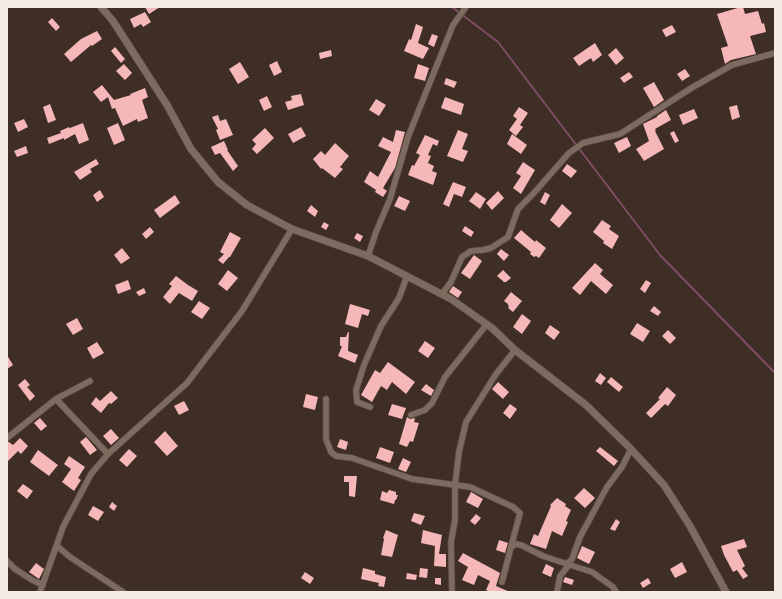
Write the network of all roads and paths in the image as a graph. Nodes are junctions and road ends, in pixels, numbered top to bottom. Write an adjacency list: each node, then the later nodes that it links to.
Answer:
1 (101, 7): 4 (street)
2 (466, 7): 5 (street)
3 (775, 53): 7 (street)
4 (292, 229): 5 (street); 17 (street)
5 (368, 256): 6 (street)
6 (407, 276): 7 (street); 13 (street)
7 (442, 294): 8 (street)
8 (487, 324): 9 (street); 14 (street)
9 (515, 350): 16 (street); 18 (street)
10 (90, 381): 12 (street)
11 (326, 398): 18 (street)
12 (56, 399): 15 (street); 17 (street)
13 (370, 407)
14 (411, 414)
15 (7, 438)
16 (632, 449): 22 (street); 30 (street)
17 (108, 454): 19 (street)
18 (455, 485): 20 (street); 27 (street)
19 (57, 546): 24 (street); 26 (street)
20 (511, 547): 22 (street); 23 (street)
21 (7, 562): 24 (street)
22 (568, 564): 28 (street); 29 (street)
23 (502, 582)
24 (43, 585): 25 (street)
25 (40, 592)
26 (123, 592)
27 (452, 592)
28 (557, 592)
29 (616, 592)
30 (726, 592)

